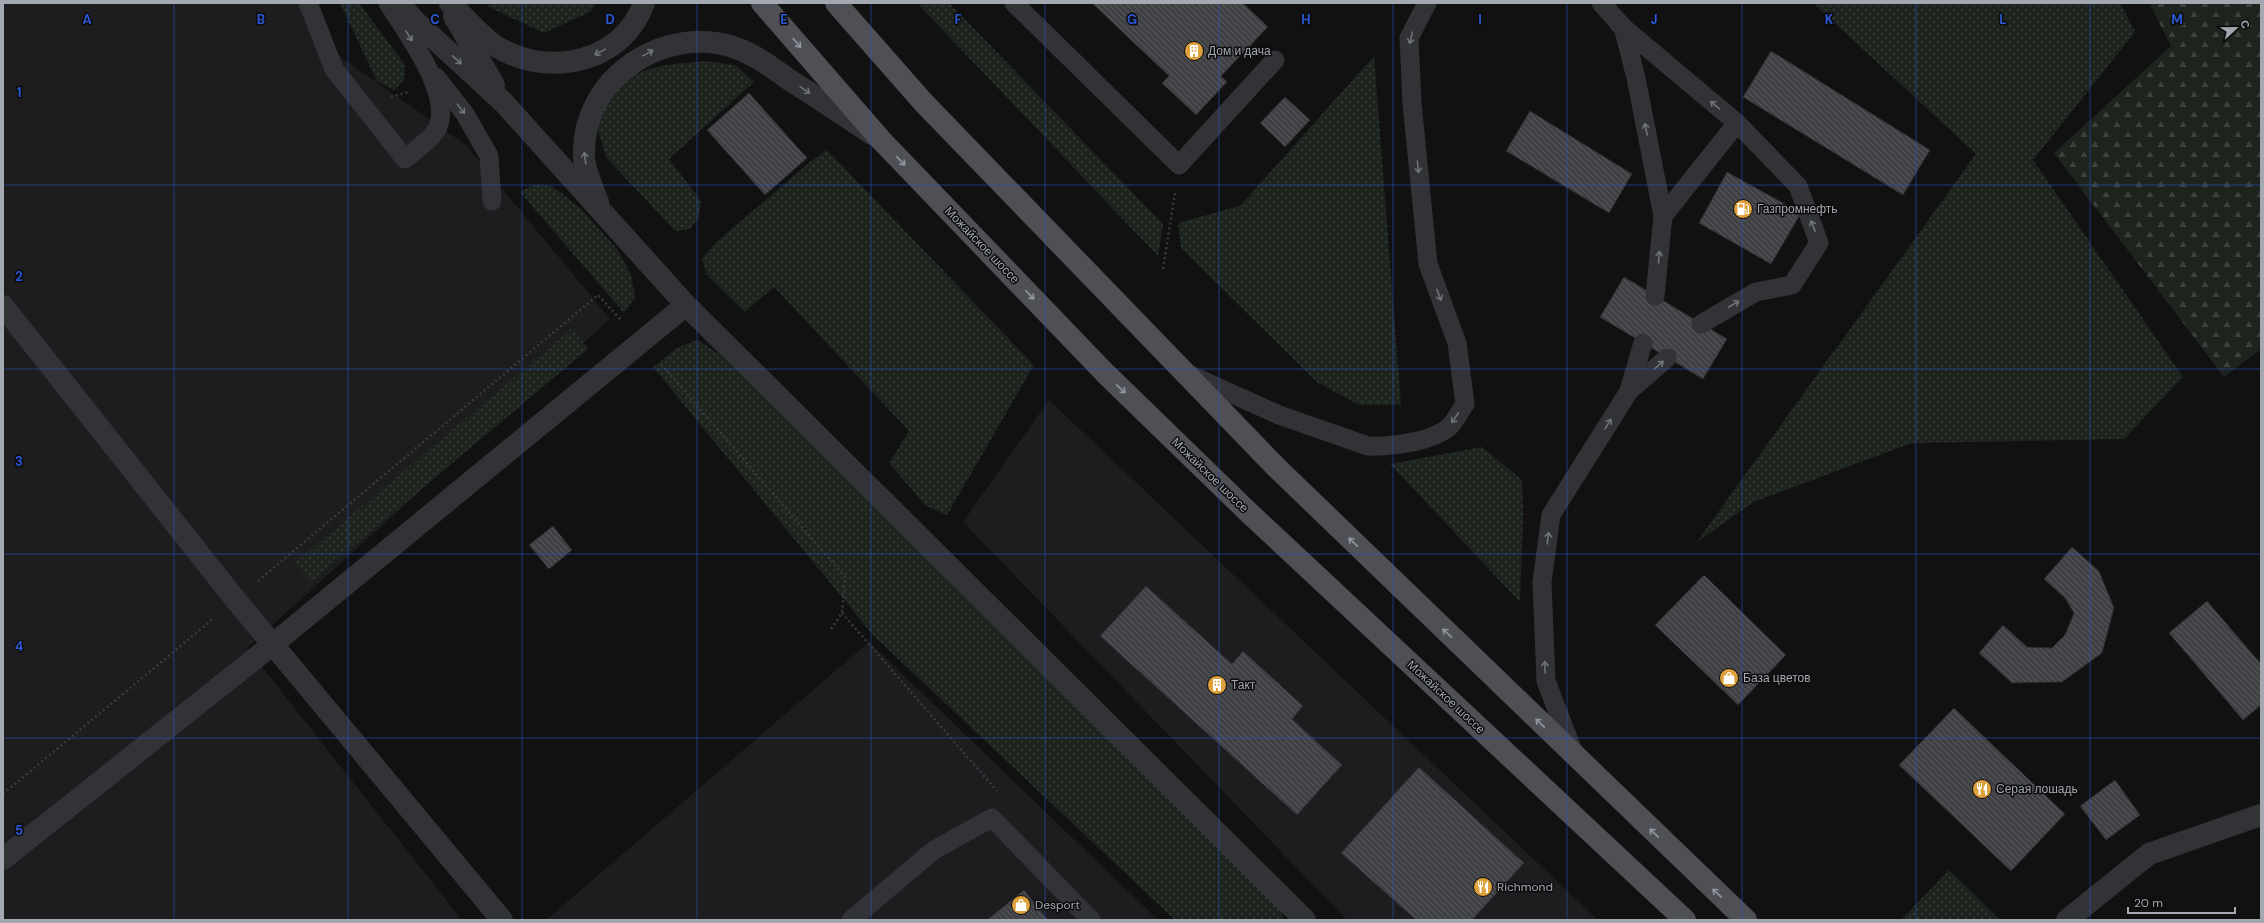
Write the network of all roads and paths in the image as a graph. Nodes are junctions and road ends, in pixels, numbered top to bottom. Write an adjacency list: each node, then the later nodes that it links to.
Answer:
1 (308, 3): 14 (lane)
2 (388, 3): 14 (lane, one-way to 14)
3 (399, 3): 17 (street, one-way to 17)
4 (446, 3): 17 (street)
5 (450, 3): 6 (street, one-way to 5)
6 (644, 3)
7 (762, 3): 19 (main road, Можайское шоссе, one-way to 19)
8 (1014, 3): 20 (lane)
9 (1427, 3): 32 (lane, one-way to 32)
10 (1601, 3): 12 (lane)
11 (839, 5): 32 (main road)
12 (1618, 23): 18 (lane, one-way to 12); 23 (lane, one-way to 12)
13 (1275, 60): 20 (lane)
14 (428, 67): 21 (lane, one-way to 21)
15 (411, 85): 16 (path)
16 (387, 98)
17 (504, 103): 22 (street)
18 (1737, 123): 23 (lane); 28 (lane, one-way to 18)
19 (881, 140): 22 (street, one-way to 19); 47 (main road, Можайское шоссе, one-way to 47)
20 (1179, 165): 24 (path)
21 (492, 201)
22 (600, 209): 26 (street)
23 (1663, 216): 25 (lane, one-way to 23)
24 (1163, 269)
25 (1655, 296)
26 (686, 305): 29 (street); 46 (street)
27 (3, 306): 34 (street)
28 (1701, 324)
29 (641, 342): 34 (path); 35 (path); 37 (street)
30 (1643, 343): 33 (lane)
31 (1667, 358): 33 (lane, one-way to 31)
32 (1181, 371): 38 (main road, one-way to 32)
33 (1629, 391): 38 (lane, one-way to 33)
34 (235, 599): 37 (street); 39 (path)
35 (842, 614): 36 (path); 40 (path)
36 (831, 629)
37 (272, 645): 42 (street); 43 (street)
38 (1575, 757): 48 (main road, one-way to 38)
39 (3, 794)
40 (1002, 797)
41 (2261, 816): 49 (street)
42 (3, 859)
43 (502, 920)
44 (851, 920): 45 (lane)
45 (1091, 920)
46 (1305, 920)
47 (1685, 920)
48 (1746, 920)
49 (2067, 920)

